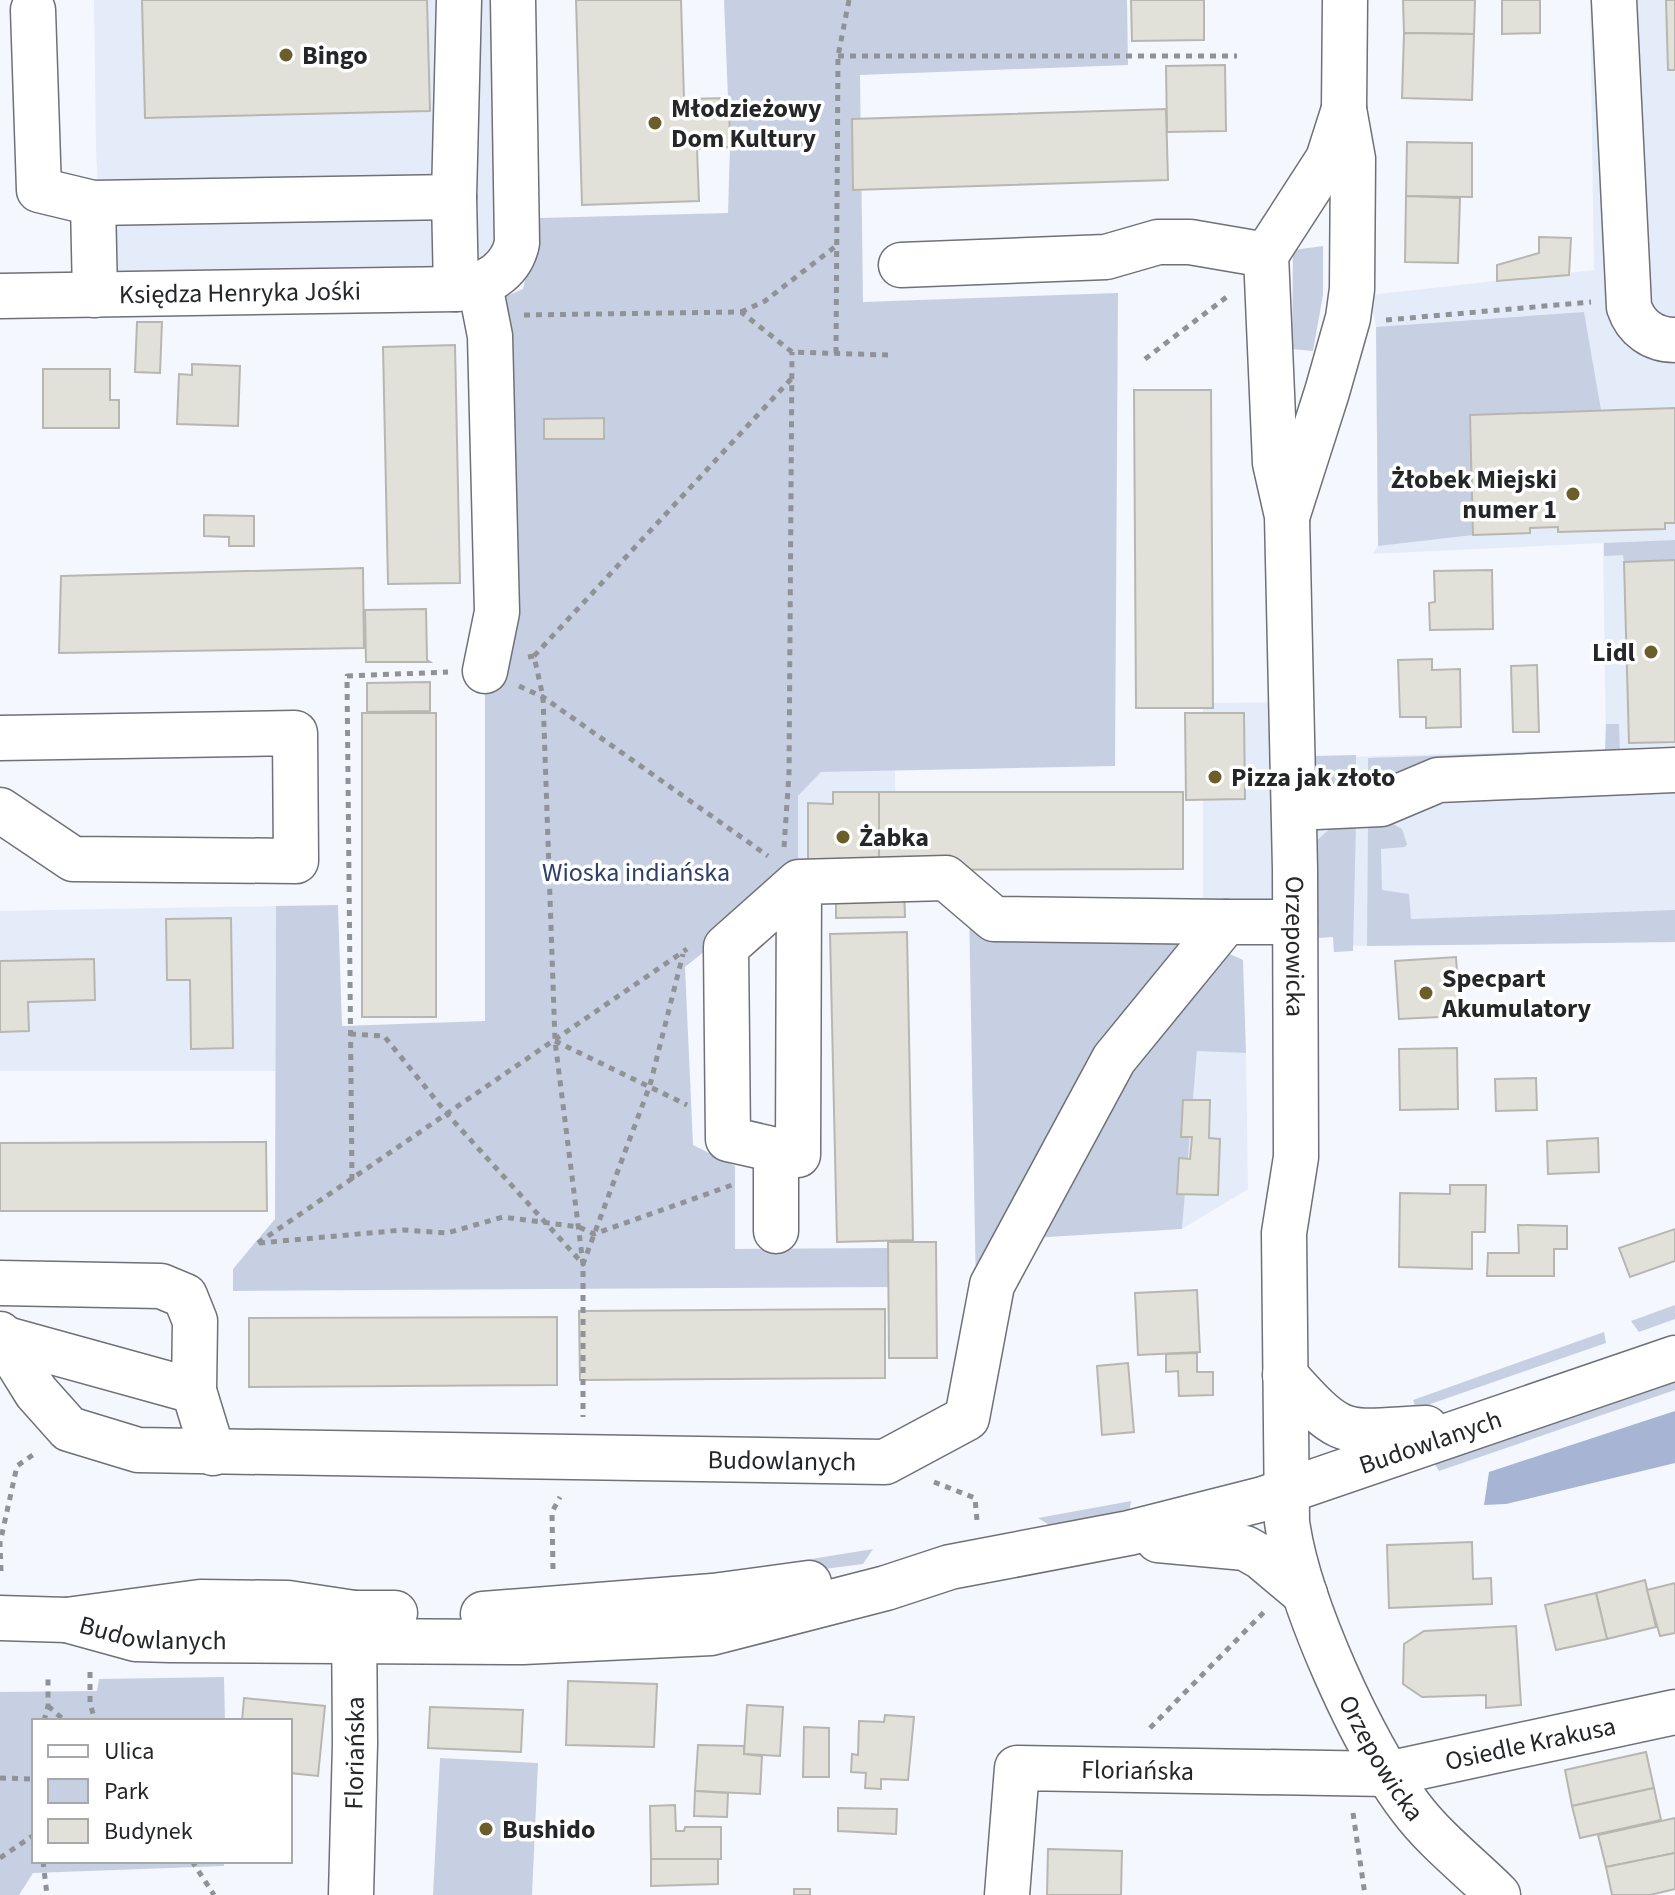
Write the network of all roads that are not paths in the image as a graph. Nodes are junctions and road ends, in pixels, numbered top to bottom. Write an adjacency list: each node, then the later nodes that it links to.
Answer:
1 (459, 0): 7 (street)
2 (513, 0): 14 (street)
3 (1345, 0): 6 (street, Orzepowicka)
4 (1614, 0): 15 (street)
5 (30, 7): 8 (street)
6 (1344, 109): 9 (street, Orzepowicka); 10 (street, Orzepowicka)
7 (454, 197): 8 (street); 14 (street)
8 (93, 203): 12 (street)
9 (1276, 237): 10 (street); 11 (street); 16 (street, Orzepowicka)
10 (1352, 239): 17 (street, Orzepowicka)
11 (901, 265)
12 (95, 295): 13 (street, Księdza Henryka Jośki); 14 (street, Księdza Henryka Jośki)
13 (0, 296)
14 (474, 296): 19 (street)
15 (1675, 340)
16 (1273, 413): 17 (street); 18 (street, Orzepowicka)
17 (1320, 415): 18 (street, Orzepowicka)
18 (1287, 516): 22 (street, Orzepowicka)
19 (485, 671)
20 (0, 738): 23 (street)
21 (1675, 770): 22 (street)
22 (1294, 808): 26 (street, Orzepowicka)
23 (0, 810)
24 (791, 874): 25 (street); 27 (street); 27 (street)
25 (1226, 922): 26 (street); 35 (street, Budowlanych)
26 (1295, 922): 32 (street, Orzepowicka)
27 (776, 1150): 28 (street)
28 (776, 1231)
29 (0, 1283): 33 (street)
30 (1, 1336): 33 (street); 35 (street, Budowlanych)
31 (1675, 1358): 34 (street, Budowlanych)
32 (1285, 1375): 34 (street); 36 (street, Orzepowicka)
33 (194, 1391): 35 (street)
34 (1481, 1425): 36 (street, Budowlanych)
35 (213, 1453)
36 (1286, 1491): 37 (street, Budowlanych); 38 (street, Orzepowicka)
37 (1108, 1538): 38 (street, Orzepowicka); 40 (street, Budowlanych)
38 (1286, 1601): 42 (street, Orzepowicka)
39 (0, 1618): 40 (street, Budowlanych)
40 (354, 1627): 43 (street, Floriańska)
41 (1675, 1712): 42 (street, Osiedle Krakusa)
42 (1367, 1773): 44 (street, Floriańska); 45 (street, Orzepowicka)
43 (351, 1895)
44 (1007, 1895)
45 (1498, 1895)

